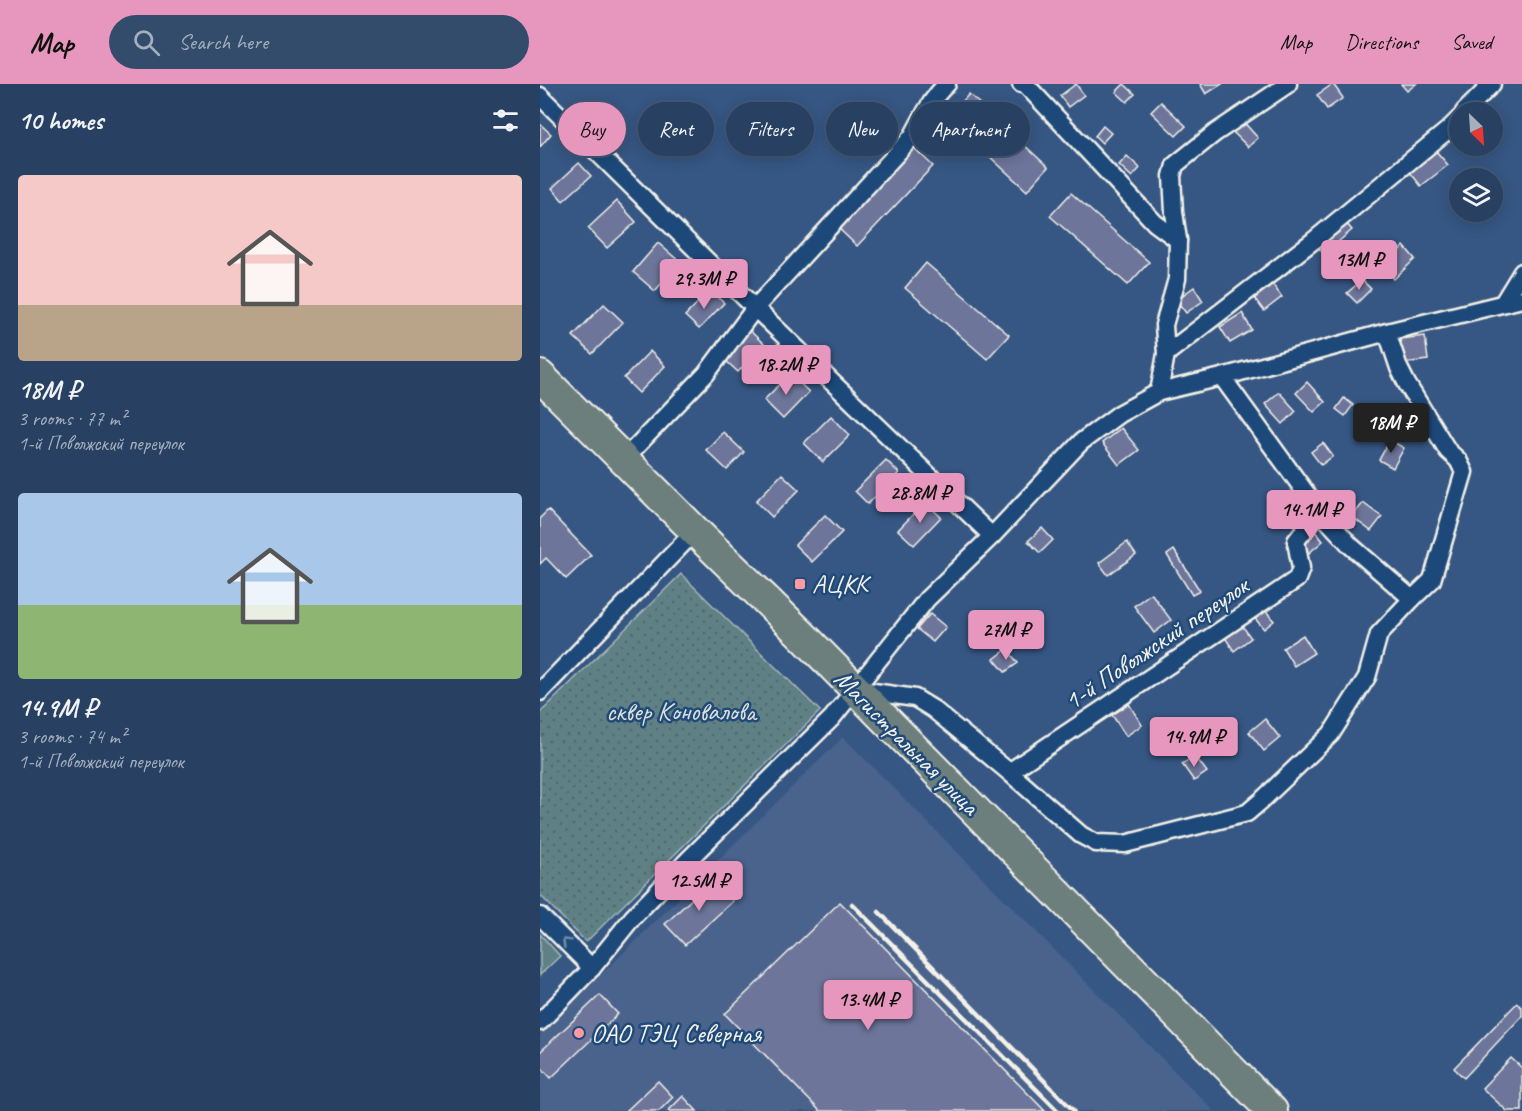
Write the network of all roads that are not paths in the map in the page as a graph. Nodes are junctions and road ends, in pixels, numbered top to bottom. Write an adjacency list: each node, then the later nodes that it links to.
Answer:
1 (947, 84): 12 (street)
2 (1021, 84): 8 (street)
3 (1288, 84): 8 (street)
4 (1492, 84): 6 (street)
5 (540, 96): 12 (street)
6 (1474, 102)
7 (1449, 129): 14 (street)
8 (1178, 240): 14 (street)
9 (1522, 272): 11 (street)
10 (1522, 299): 11 (street)
11 (1503, 303): 13 (street)
12 (755, 308): 18 (street); 21 (street)
13 (1387, 332): 16 (street); 22 (street)
14 (1166, 354): 17 (street)
15 (540, 375): 18 (highway, Магистральная улица)
16 (1222, 377): 17 (street); 19 (street)
17 (1159, 392): 21 (street)
18 (624, 459): 20 (highway, Магистральная улица)
19 (1319, 511): 22 (street); 25 (street, 1-й Поволжский переулок)
20 (695, 531): 23 (highway, Магистральная улица); 24 (street)
21 (992, 536): 23 (street)
22 (1412, 598): 25 (street)
23 (856, 690): 25 (street); 27 (street); 29 (highway, Магистральная улица)
24 (540, 692)
25 (1009, 772)
26 (540, 916): 27 (street, one-way to 26)
27 (592, 968): 28 (street)
28 (540, 1022)
29 (1272, 1111)

